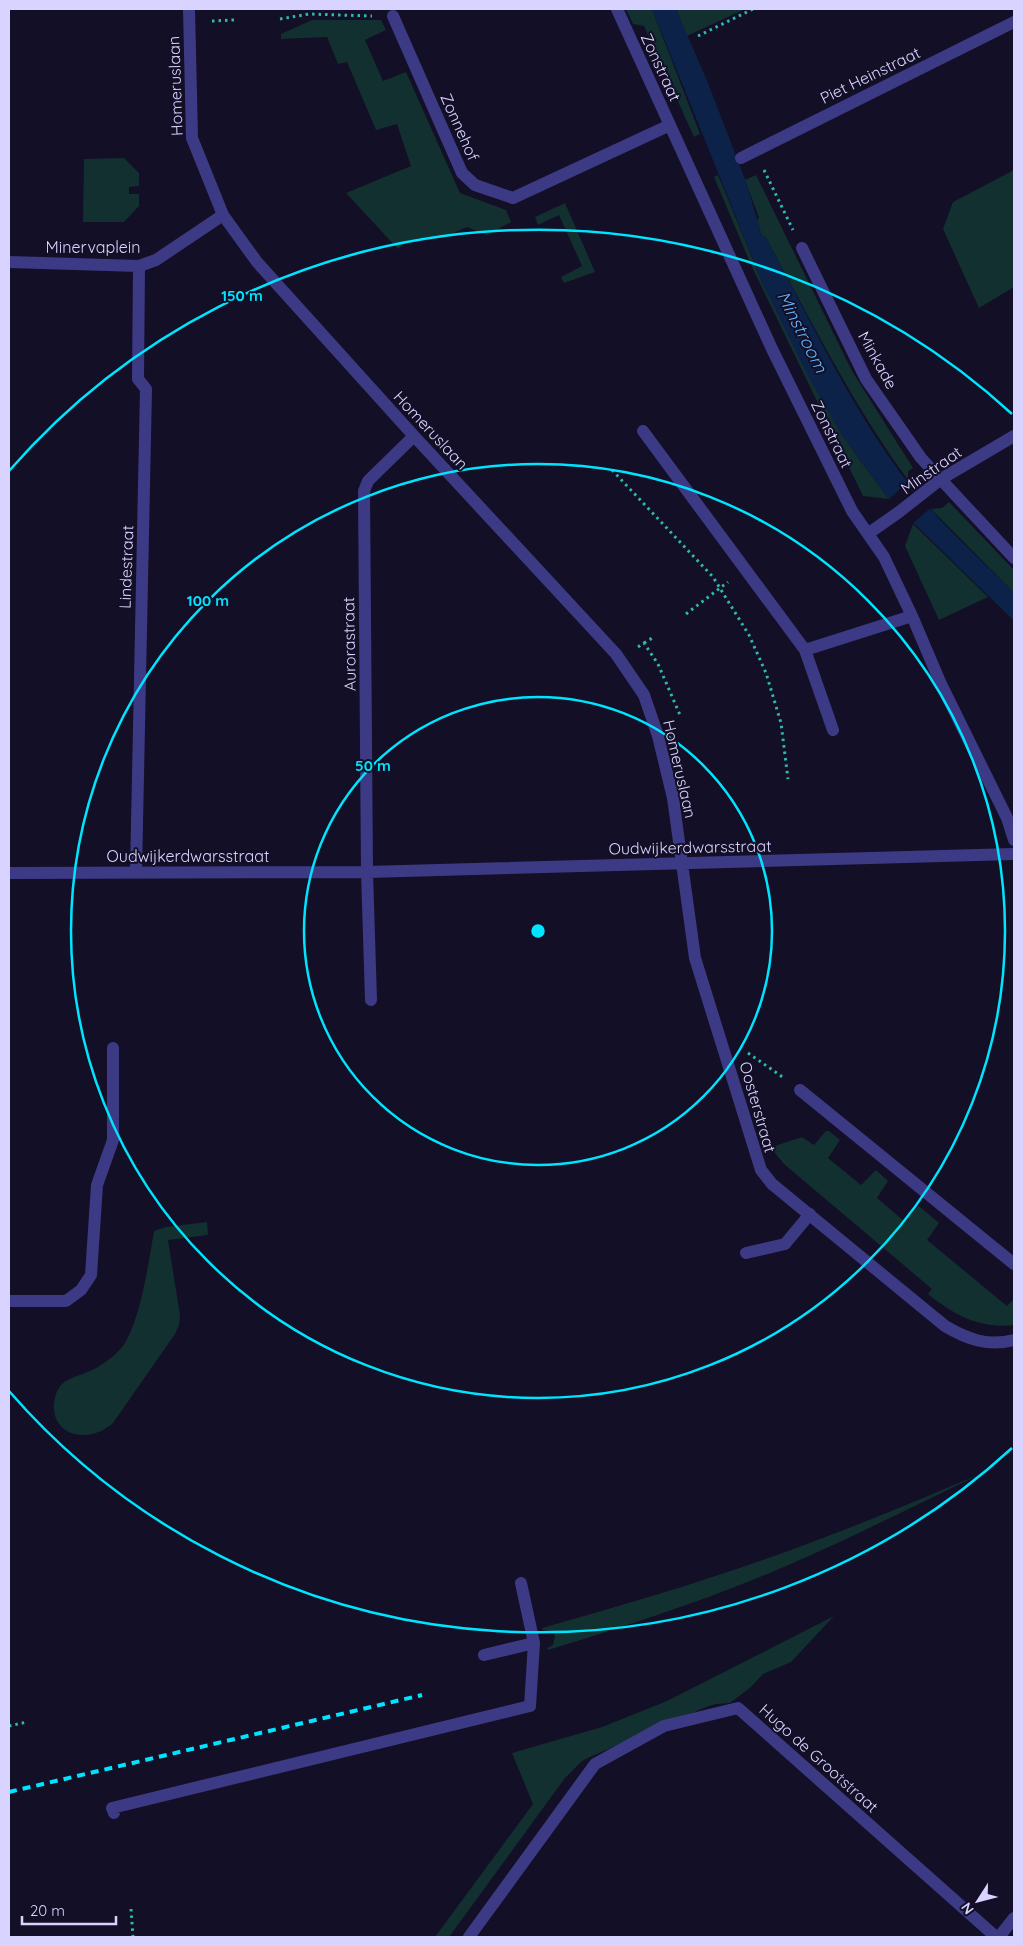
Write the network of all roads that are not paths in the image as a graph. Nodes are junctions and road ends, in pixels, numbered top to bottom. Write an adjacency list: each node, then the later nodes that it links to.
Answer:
1 (189, 9): 7 (street, Homeruslaan)
2 (616, 9): 5 (street, Zonstraat)
3 (393, 16): 5 (street, Zonnehof)
4 (1014, 22): 6 (street, Piet Heinstraat)
5 (670, 125): 15 (street, Zonstraat)
6 (741, 158)
7 (223, 215): 10 (street, Minervaplein); 12 (street, Homeruslaan)
8 (802, 248): 14 (street, Minkade)
9 (9, 262): 10 (street, Minervaplein)
10 (139, 266): 23 (street, Lindestraat)
11 (642, 431): 18 (street)
12 (414, 436): 22 (street, Homeruslaan); 24 (street, Aurorastraat)
13 (1014, 436): 14 (street, Minstraat)
14 (941, 479): 15 (street, Minstraat); 16 (street, Minkade)
15 (869, 533): 17 (street, Zonstraat)
16 (1014, 558)
17 (912, 616): 18 (street); 20 (street, Zonstraat)
18 (805, 650): 19 (street)
19 (833, 730)
20 (1014, 840)
21 (1014, 854): 22 (street, Oudwijkerdwarsstraat)
22 (682, 863): 24 (street, Oudwijkerdwarsstraat); 29 (street, Oosterstraat)
23 (136, 872): 24 (street, Oudwijkerdwarsstraat); 25 (street, Oudwijkerdwarsstraat)
24 (367, 872): 26 (street)
25 (9, 873)
26 (371, 1000)
27 (112, 1048): 32 (street)
28 (800, 1090): 31 (street)
29 (810, 1214): 30 (street); 33 (street, Oosterstraat)
30 (746, 1253)
31 (1014, 1264)
32 (9, 1301)
33 (1014, 1340)
34 (521, 1584): 35 (street)
35 (534, 1643): 36 (street); 37 (street)
36 (484, 1656)
37 (114, 1814)
38 (1014, 1918): 40 (street)
39 (472, 1936): 40 (street, Hugo de Grootstraat)
40 (998, 1937)

